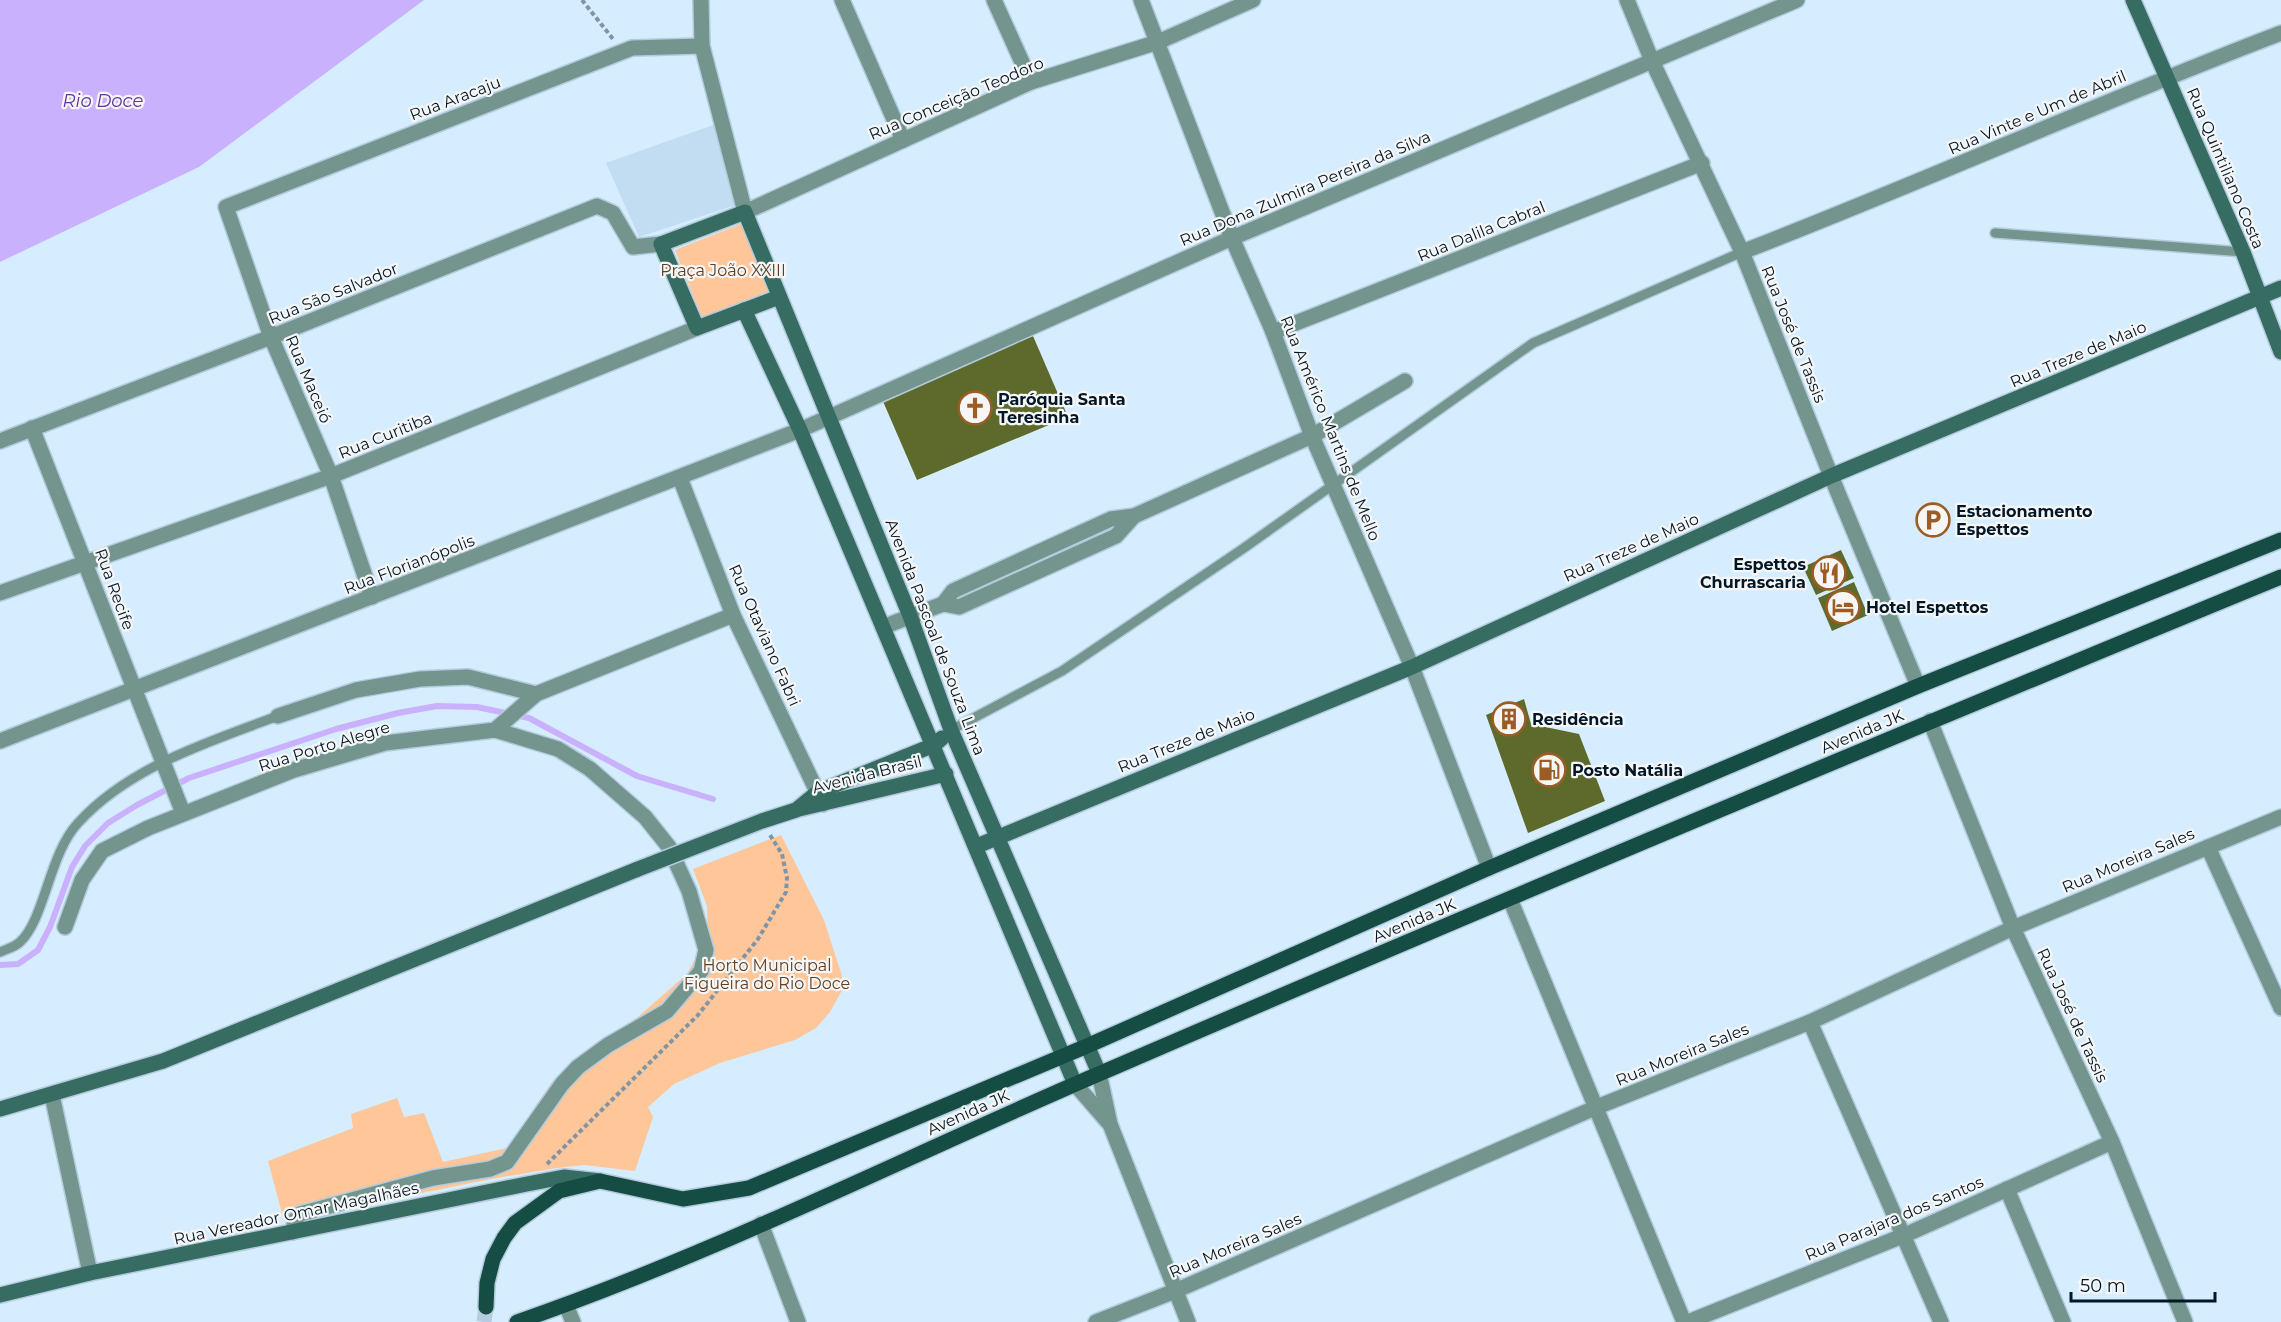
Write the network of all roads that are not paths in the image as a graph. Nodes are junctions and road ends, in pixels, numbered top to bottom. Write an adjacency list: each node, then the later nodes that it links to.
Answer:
1 (701, 0): 11 (street)
2 (842, 0): 15 (street)
3 (994, 0): 14 (street)
4 (1141, 0): 10 (street, Rua Américo Martins de Mello)
5 (1253, 0): 10 (street, Rua Conceição Teodoro)
6 (1627, 0): 12 (street, Rua José de Tassis)
7 (1797, 0): 12 (street, Rua Dona Zulmira Pereira da Silva)
8 (2133, 0): 13 (street, Rua Quintiliano Costa)
9 (2281, 33): 13 (street, Rua Vinte e Um de Abril)
10 (1158, 42): 14 (street, Rua Conceição Teodoro); 20 (street, Rua Américo Martins de Mello)
11 (702, 46): 17 (street, Rua Aracaju); 18 (street)
12 (1652, 61): 16 (street, Rua José de Tassis); 20 (street, Rua Dona Zulmira Pereira da Silva)
13 (2166, 76): 22 (street, Rua Vinte e Um de Abril); 23 (street, Rua Quintiliano Costa)
14 (1031, 82): 15 (street, Rua Conceição Teodoro)
15 (903, 140): 18 (street, Rua Conceição Teodoro)
16 (1702, 163): 22 (street, Rua José de Tassis); 29 (street, Rua Dalila Cabral)
17 (226, 207): 30 (street, Rua Maceió)
18 (745, 212): 21 (street); 25 (street, Avenida Pascoal de Souza Lima)
19 (1995, 233): 23 (lane)
20 (1232, 238): 29 (street, Rua Américo Martins de Mello); 33 (street, Rua Dona Zulmira Pereira da Silva)
21 (661, 244): 28 (street); 30 (street, Rua São Salvador)
22 (1742, 252): 39 (street, Rua José de Tassis); 41 (lane)
23 (2243, 252): 26 (street, Rua Quintiliano Costa)
24 (2281, 288): 26 (street, Rua Treze de Maio)
25 (779, 297): 27 (street, Rua Curitiba); 33 (street, Avenida Pascoal de Souza Lima)
26 (2258, 298): 31 (street, Rua Quintiliano Costa); 39 (street, Rua Treze de Maio)
27 (744, 310): 28 (street, Rua Curitiba); 35 (street)
28 (698, 328): 38 (street, Rua Curitiba)
29 (1273, 332): 36 (street, Rua Américo Martins de Mello)
30 (271, 337): 34 (street, Rua São Salvador); 38 (street, Rua Maceió)
31 (2281, 352)
32 (1405, 381): 36 (street)
33 (829, 415): 35 (street, Rua Florianópolis); 48 (street, Avenida Pascoal de Souza Lima)
34 (32, 428): 37 (street, Rua São Salvador); 43 (street, Rua Recife)
35 (800, 430): 40 (street, Rua Florianópolis); 49 (street)
36 (1312, 436): 41 (street, Rua Américo Martins de Mello); 48 (street)
37 (0, 441)
38 (331, 476): 43 (street, Rua Curitiba); 46 (street, Rua Maceió)
39 (1831, 476): 50 (street, Rua Treze de Maio); 51 (street, Rua José de Tassis)
40 (680, 478): 46 (street, Rua Florianópolis); 47 (street, Rua Otaviano Fabri)
41 (1333, 484): 50 (street, Rua Américo Martins de Mello); 57 (lane)
42 (2281, 540): 51 (main road, Avenida JK)
43 (86, 561): 45 (street, Rua Curitiba); 52 (street, Rua Recife)
44 (2281, 577): 55 (main road, Avenida JK)
45 (0, 593)
46 (372, 597): 52 (street, Rua Florianópolis)
47 (734, 615): 53 (street); 62 (street, Rua Otaviano Fabri)
48 (910, 616): 49 (street); 57 (street, Avenida Pascoal de Souza Lima)
49 (883, 627): 59 (street)
50 (1412, 667): 65 (street, Rua Treze de Maio); 68 (street, Rua Américo Martins de Mello)
51 (1918, 686): 68 (main road, Avenida JK)
52 (134, 691): 58 (street, Rua Florianópolis); 60 (street, Rua Recife)
53 (536, 694): 54 (street); 56 (street)
54 (278, 716): 60 (lane)
55 (1930, 721): 69 (main road, Avenida JK); 71 (street, Rua José de Tassis)
56 (495, 730): 63 (street, Rua Porto Alegre); 87 (street)
57 (951, 730): 59 (street); 65 (street, Avenida Pascoal de Souza Lima)
58 (0, 741)
59 (934, 745): 61 (street); 62 (street)
60 (163, 763): 63 (street, Rua Recife); 72 (lane)
61 (946, 774): 62 (street, Avenida Brasil); 66 (street)
62 (821, 798): 79 (street, bridge)
63 (183, 813): 70 (street, Rua Porto Alegre)
64 (2281, 817): 67 (street, Rua Moreira Sales)
65 (996, 837): 66 (street, Rua Treze de Maio); 75 (street, Avenida Pascoal de Souza Lima)
66 (977, 846): 76 (street)
67 (2208, 847): 71 (street, Rua Moreira Sales); 73 (street)
68 (1489, 868): 75 (main road, Avenida JK)
69 (1510, 899): 77 (main road, Avenida JK); 80 (street)
70 (65, 927)
71 (2013, 928): 74 (street, Rua Moreira Sales); 83 (street, Rua José de Tassis)
72 (0, 952)
73 (2281, 1008)
74 (1810, 1022): 80 (street, Rua Moreira Sales); 88 (street)
75 (1087, 1046): 76 (main road, Avenida JK); 77 (street, Avenida Pascoal de Souza Lima)
76 (1064, 1056): 78 (street); 84 (main road, Avenida JK)
77 (1099, 1073): 78 (main road, Avenida JK); 82 (street)
78 (1076, 1084): 82 (street); 86 (main road, Avenida JK)
79 (52, 1095): 81 (street); 89 (street)
80 (1597, 1107): 90 (street, Rua Moreira Sales); 99 (street)
81 (0, 1109)
82 (1110, 1125): 90 (street)
83 (2112, 1142): 85 (street, Rua Parajara dos Santos); 102 (street, Rua José de Tassis)
84 (600, 1181): 87 (street, Rua Vereador Omar Magalhães); 93 (main road)
85 (2007, 1189): 88 (street, Rua Parajara dos Santos); 101 (street)
86 (761, 1224): 92 (main road, Avenida JK); 96 (street)
87 (293, 1232): 89 (street, Rua Vereador Omar Magalhães)
88 (1905, 1235): 99 (street, Rua Parajara dos Santos); 100 (street)
89 (90, 1274): 91 (street, Rua Vereador Omar Magalhães)
90 (1175, 1291): 97 (street, Rua Moreira Sales); 98 (street)
91 (0, 1295)
92 (566, 1305): 94 (main road, Avenida JK); 95 (street)
93 (486, 1307)
94 (517, 1322)
95 (573, 1322)
96 (798, 1322)
97 (1096, 1322)
98 (1188, 1322)
99 (1686, 1322)
100 (1941, 1322)
101 (2063, 1322)
102 (2185, 1322)

